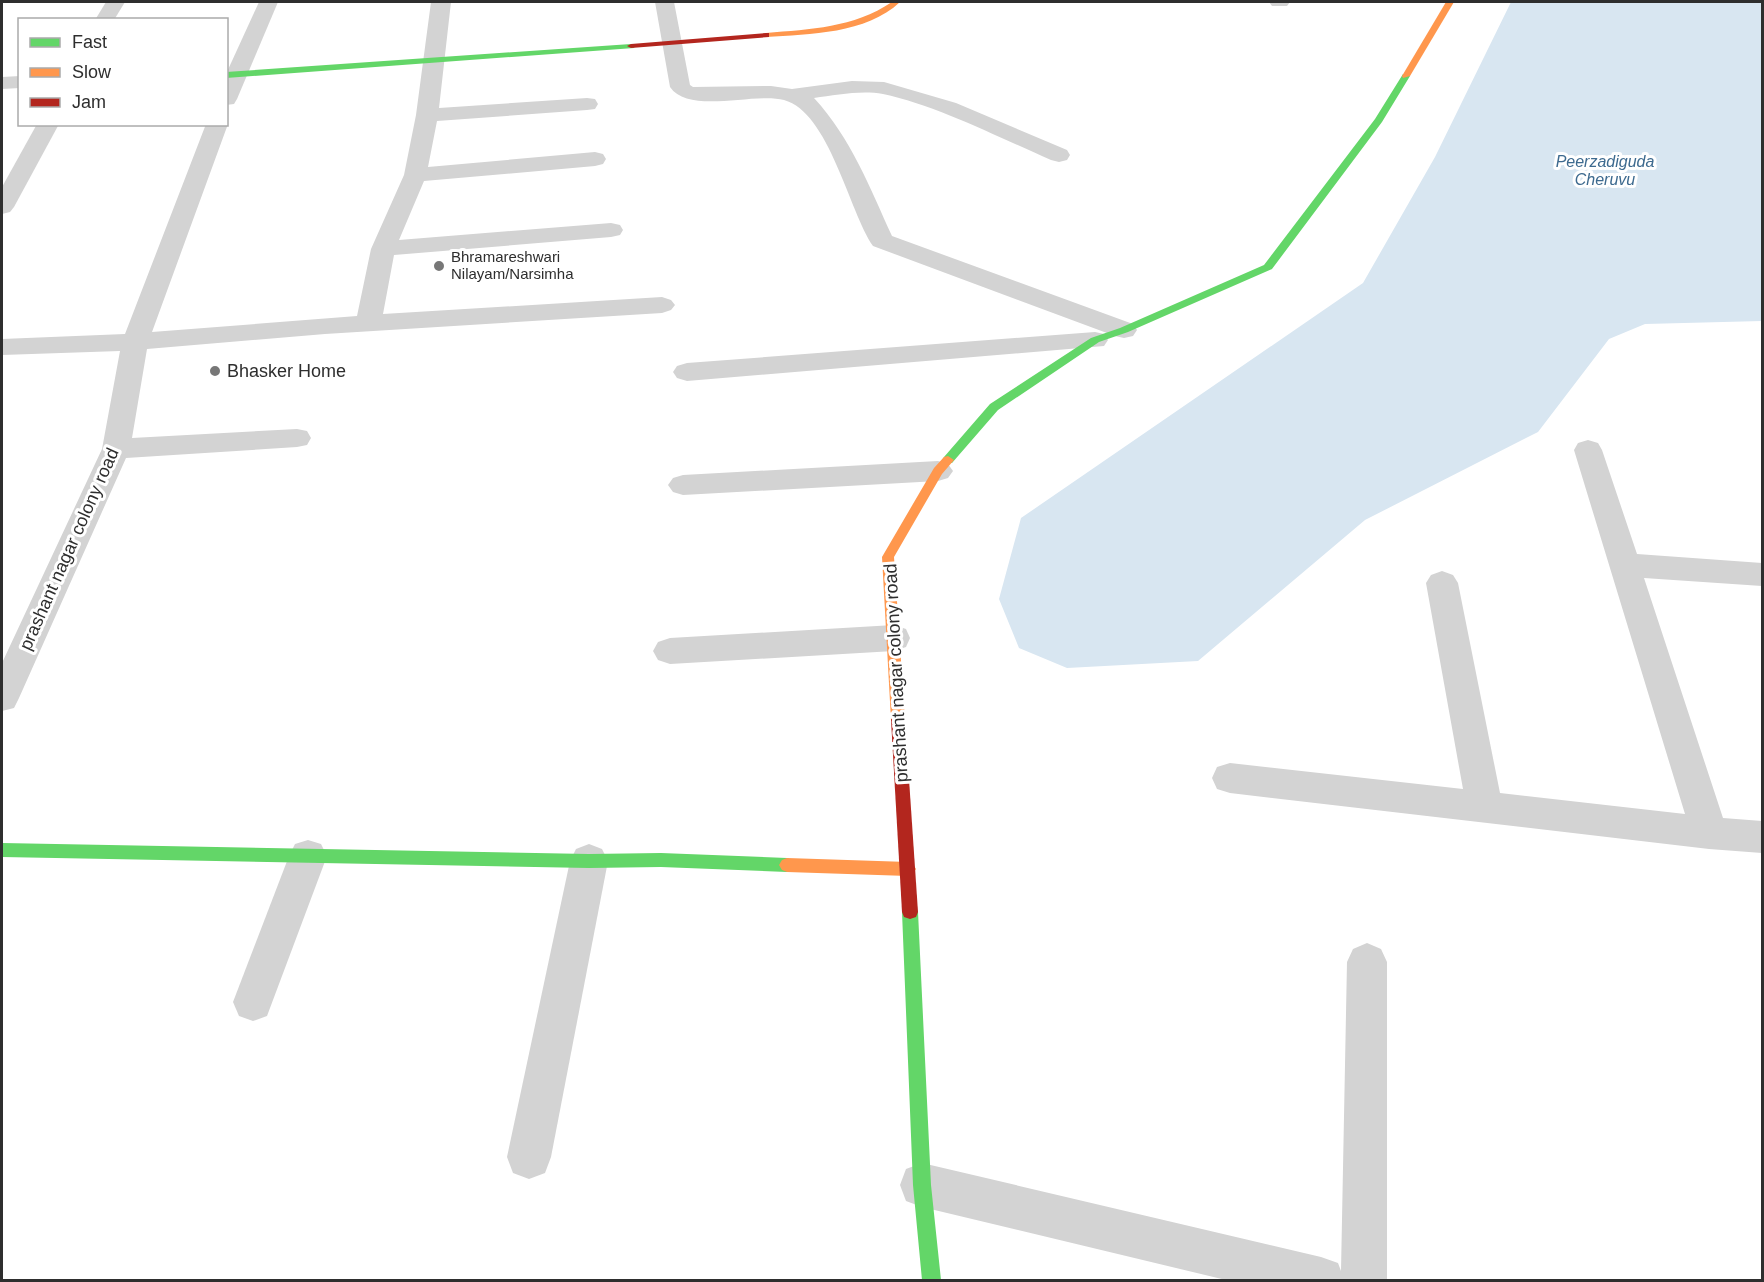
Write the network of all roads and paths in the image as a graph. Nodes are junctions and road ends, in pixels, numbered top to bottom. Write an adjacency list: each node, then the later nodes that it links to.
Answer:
1 (115, 2): 7 (street)
2 (268, 2): 10 (street)
3 (441, 2): 9 (street)
4 (664, 2): 8 (street)
5 (896, 2): 8 (street)
6 (1450, 2): 26 (street, prashant nagar colony road)
7 (105, 18)
8 (672, 43): 9 (street); 13 (street)
9 (434, 59): 10 (street); 15 (street)
10 (231, 75)
11 (18, 82): 12 (street)
12 (2, 83)
13 (794, 95): 18 (street); 26 (street)
14 (587, 104): 15 (street)
15 (427, 115): 20 (street)
16 (47, 126): 21 (street)
17 (216, 126): 28 (street, prashant nagar colony road)
18 (1059, 156)
19 (595, 159): 20 (street)
20 (415, 175): 23 (street)
21 (2, 207)
22 (611, 230): 23 (street)
23 (383, 249): 25 (street)
24 (662, 305): 25 (street)
25 (369, 324): 28 (street)
26 (1124, 330): 27 (street, prashant nagar colony road)
27 (1095, 340): 30 (street); 34 (street, prashant nagar colony road)
28 (135, 342): 29 (street); 32 (street, prashant nagar colony road)
29 (2, 347)
30 (687, 372)
31 (297, 438): 32 (street)
32 (116, 449): 41 (street, prashant nagar colony road)
33 (1588, 450): 36 (street)
34 (938, 471): 35 (street); 39 (street, prashant nagar colony road)
35 (683, 485)
36 (1624, 565): 37 (street); 44 (street)
37 (1762, 574)
38 (1442, 583): 43 (street)
39 (894, 638): 40 (street); 49 (street, prashant nagar colony road)
40 (670, 651)
41 (2, 698)
42 (1230, 778): 43 (street)
43 (1485, 808): 44 (street)
44 (1709, 833): 45 (street)
45 (1762, 837)
46 (2, 850): 47 (street)
47 (308, 856): 48 (street); 51 (street)
48 (589, 861): 49 (street); 52 (street)
49 (908, 869): 53 (street, prashant nagar colony road)
50 (1367, 962): 56 (street)
51 (253, 1002)
52 (529, 1157)
53 (922, 1185): 54 (street, prashant nagar colony road); 55 (street)
54 (932, 1281)
55 (1321, 1281)
56 (1364, 1281)

